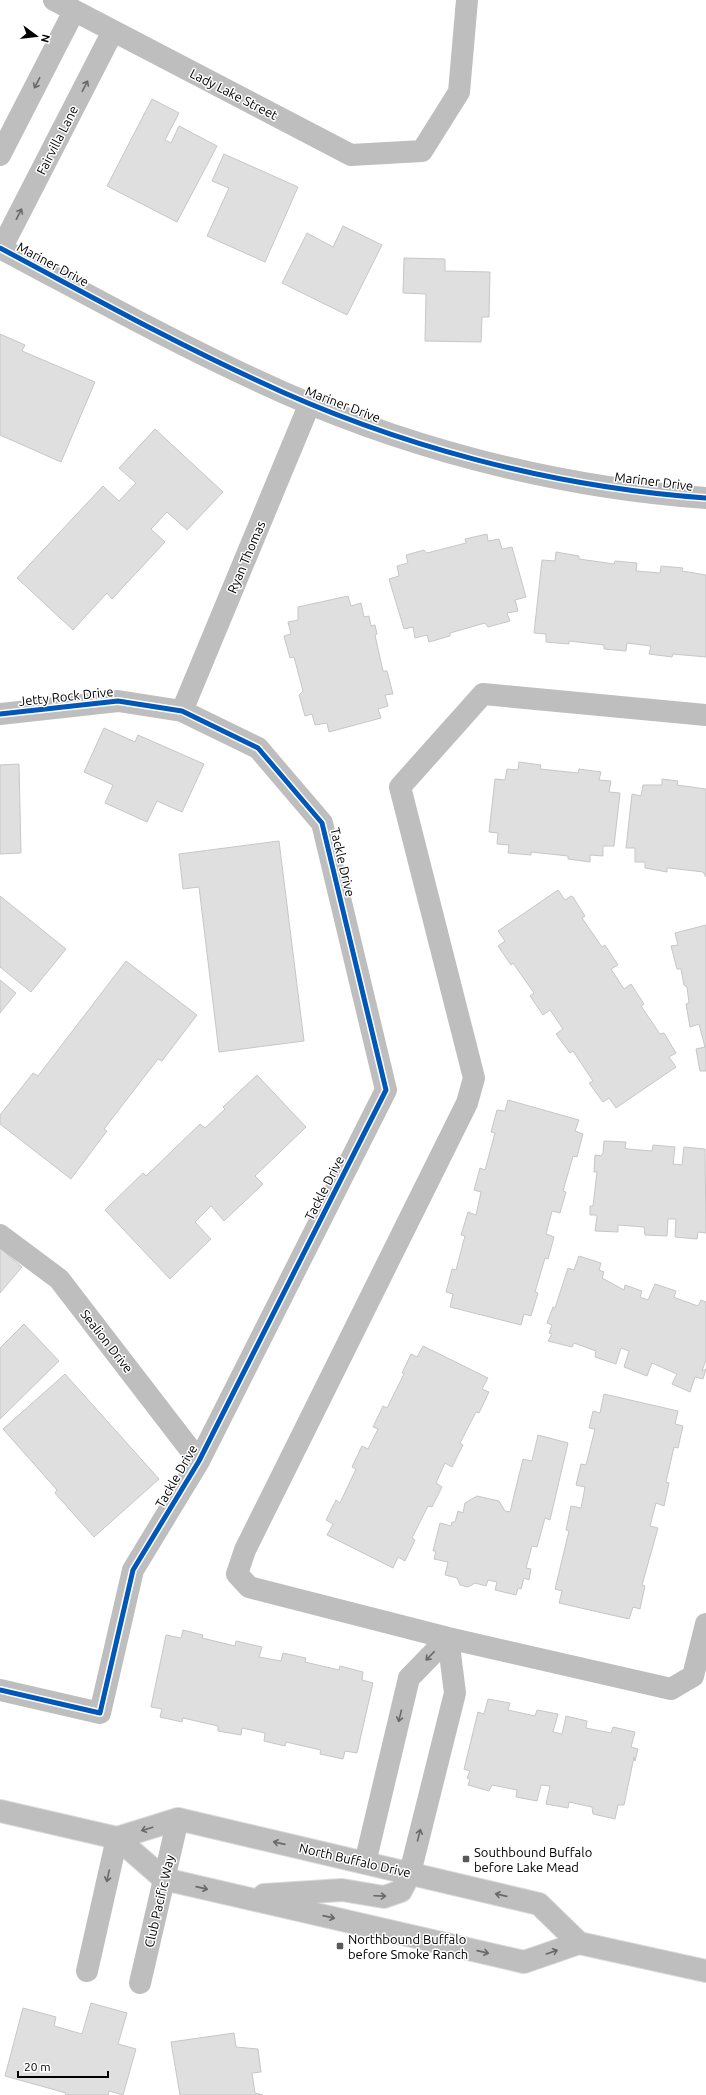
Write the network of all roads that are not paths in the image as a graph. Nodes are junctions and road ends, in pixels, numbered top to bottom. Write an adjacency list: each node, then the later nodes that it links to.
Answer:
1 (54, 0): 3 (street, Lady Lake Street)
2 (467, 0): 4 (street, Lady Lake Street)
3 (74, 11): 4 (street, Lady Lake Street); 5 (street, one-way to 5)
4 (113, 31): 6 (street, Fairvilla Lane, one-way to 4)
5 (0, 155)
6 (0, 248): 7 (street, Mariner Drive)
7 (310, 403): 8 (street, Mariner Drive); 9 (street, Ryan Thomas)
8 (706, 498)
9 (182, 711): 10 (street, Jetty Rock Drive); 13 (street, Tackle Drive)
10 (0, 714)
11 (706, 715): 15 (street)
12 (0, 1235): 13 (street, Sealion Drive)
13 (199, 1461): 16 (street, Tackle Drive)
14 (706, 1624): 15 (street)
15 (448, 1638): 20 (street, one-way to 20); 21 (street, one-way to 15)
16 (0, 1690)
17 (0, 1811): 19 (street)
18 (178, 1819): 19 (street, one-way to 19); 20 (street, North Buffalo Drive, one-way to 18); 22 (street, Club Pacific Way)
19 (117, 1838): 22 (street); 25 (street, one-way to 25)
20 (365, 1863): 21 (street, North Buffalo Drive)
21 (410, 1873): 23 (street, one-way to 21); 24 (street, North Buffalo Drive, one-way to 21)
22 (164, 1879): 23 (street, one-way to 23); 27 (street, Club Pacific Way)
23 (241, 1897): 24 (street, one-way to 24)
24 (579, 1943): 26 (street)
25 (87, 1971)
26 (706, 1971)
27 (140, 1983)

